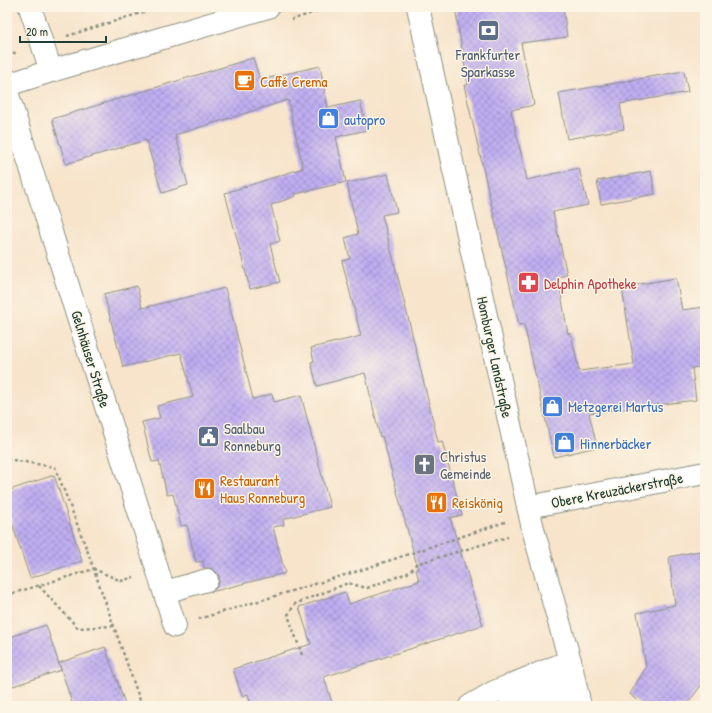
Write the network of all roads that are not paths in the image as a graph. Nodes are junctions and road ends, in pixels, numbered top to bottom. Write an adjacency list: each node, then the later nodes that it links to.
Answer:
1 (30, 7): 4 (street)
2 (268, 7): 4 (street)
3 (418, 7): 8 (street, Homburger Landstraße)
4 (51, 71): 5 (street)
5 (7, 85)
6 (7, 92): 10 (street, Gelnhäuser Straße)
7 (701, 470): 8 (street, Obere Kreuzäckerstraße)
8 (531, 517): 12 (street, Homburger Landstraße)
9 (208, 580): 10 (street)
10 (165, 592): 11 (street, Gelnhäuser Straße)
11 (175, 626)
12 (576, 686): 13 (street); 14 (street); 15 (street)
13 (470, 706)
14 (494, 706)
15 (539, 706)

